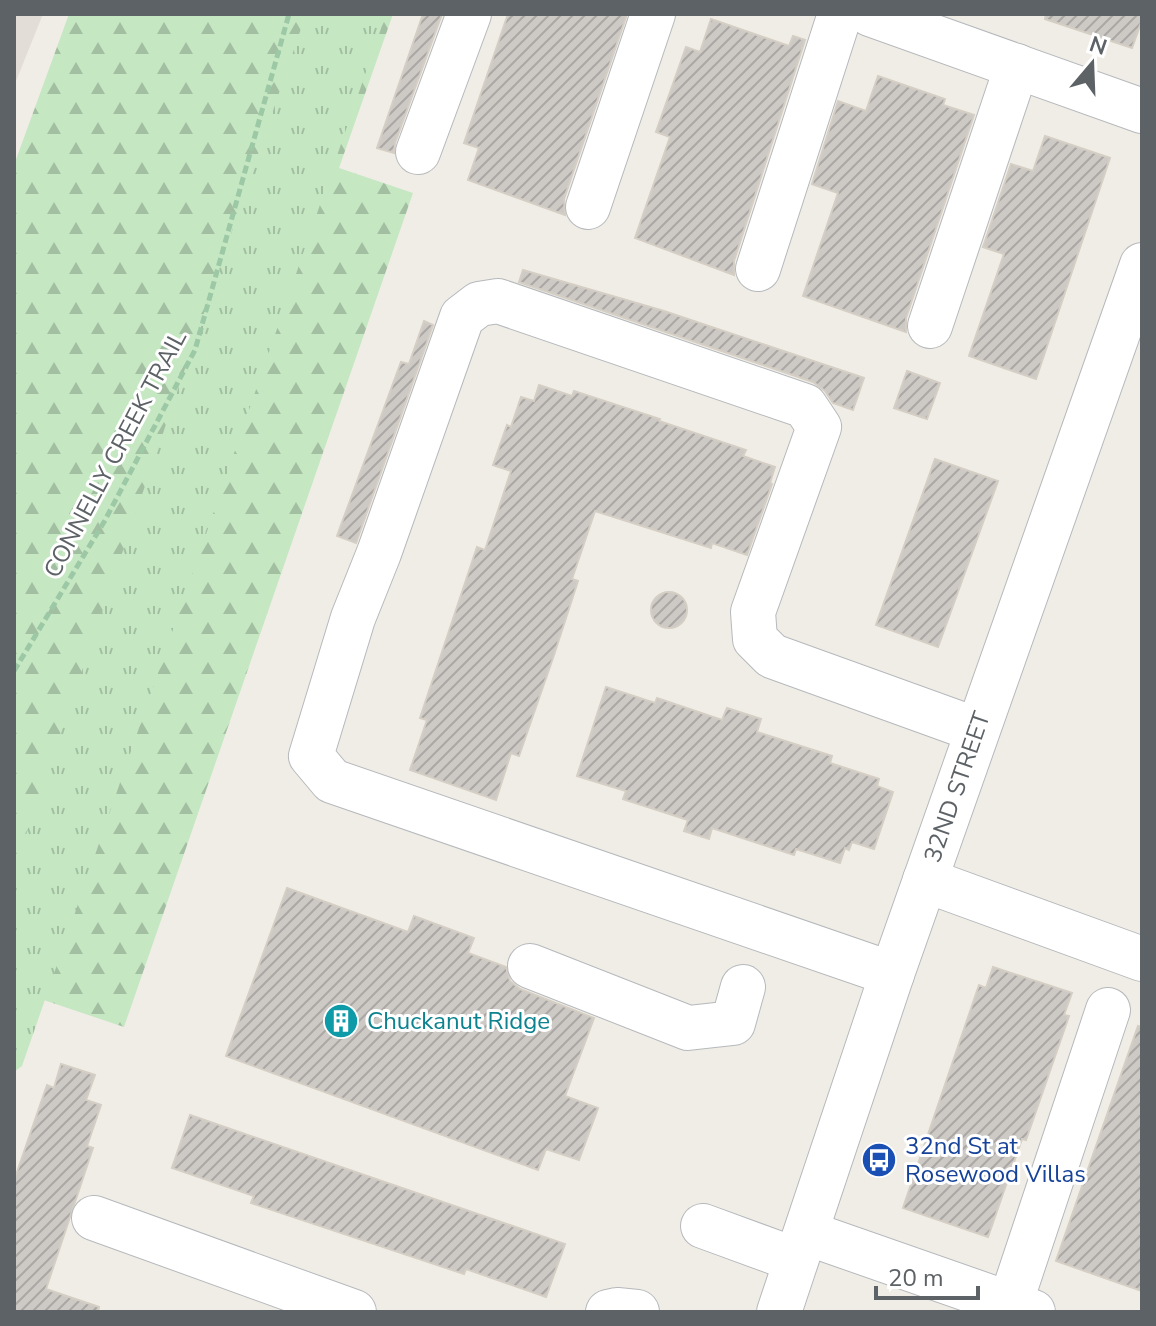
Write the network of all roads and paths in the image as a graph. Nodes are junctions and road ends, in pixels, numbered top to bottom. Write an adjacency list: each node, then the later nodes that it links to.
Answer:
1 (289, 14): 13 (path, CONNELLY CREEK TRAIL)
2 (469, 14): 8 (street)
3 (653, 14): 9 (street)
4 (869, 15): 5 (street); 11 (street)
5 (966, 30): 6 (street)
6 (1017, 66): 7 (street); 12 (street)
7 (1142, 111)
8 (418, 152)
9 (588, 207)
10 (1142, 265): 14 (street, 32ND STREET)
11 (758, 269)
12 (930, 326)
13 (14, 671)
14 (977, 730): 15 (street, 32ND STREET); 18 (street)
15 (925, 880): 16 (street); 18 (street, 32ND STREET)
16 (1142, 959)
17 (530, 966): 19 (street)
18 (892, 974): 23 (street, 32ND STREET)
19 (743, 987)
20 (1108, 1010): 24 (street)
21 (94, 1218): 25 (street)
22 (703, 1226): 23 (street)
23 (801, 1246): 24 (street); 28 (street, 32ND STREET)
24 (1022, 1308)
25 (354, 1312)
26 (608, 1312): 27 (street)
27 (637, 1312)
28 (779, 1312)

